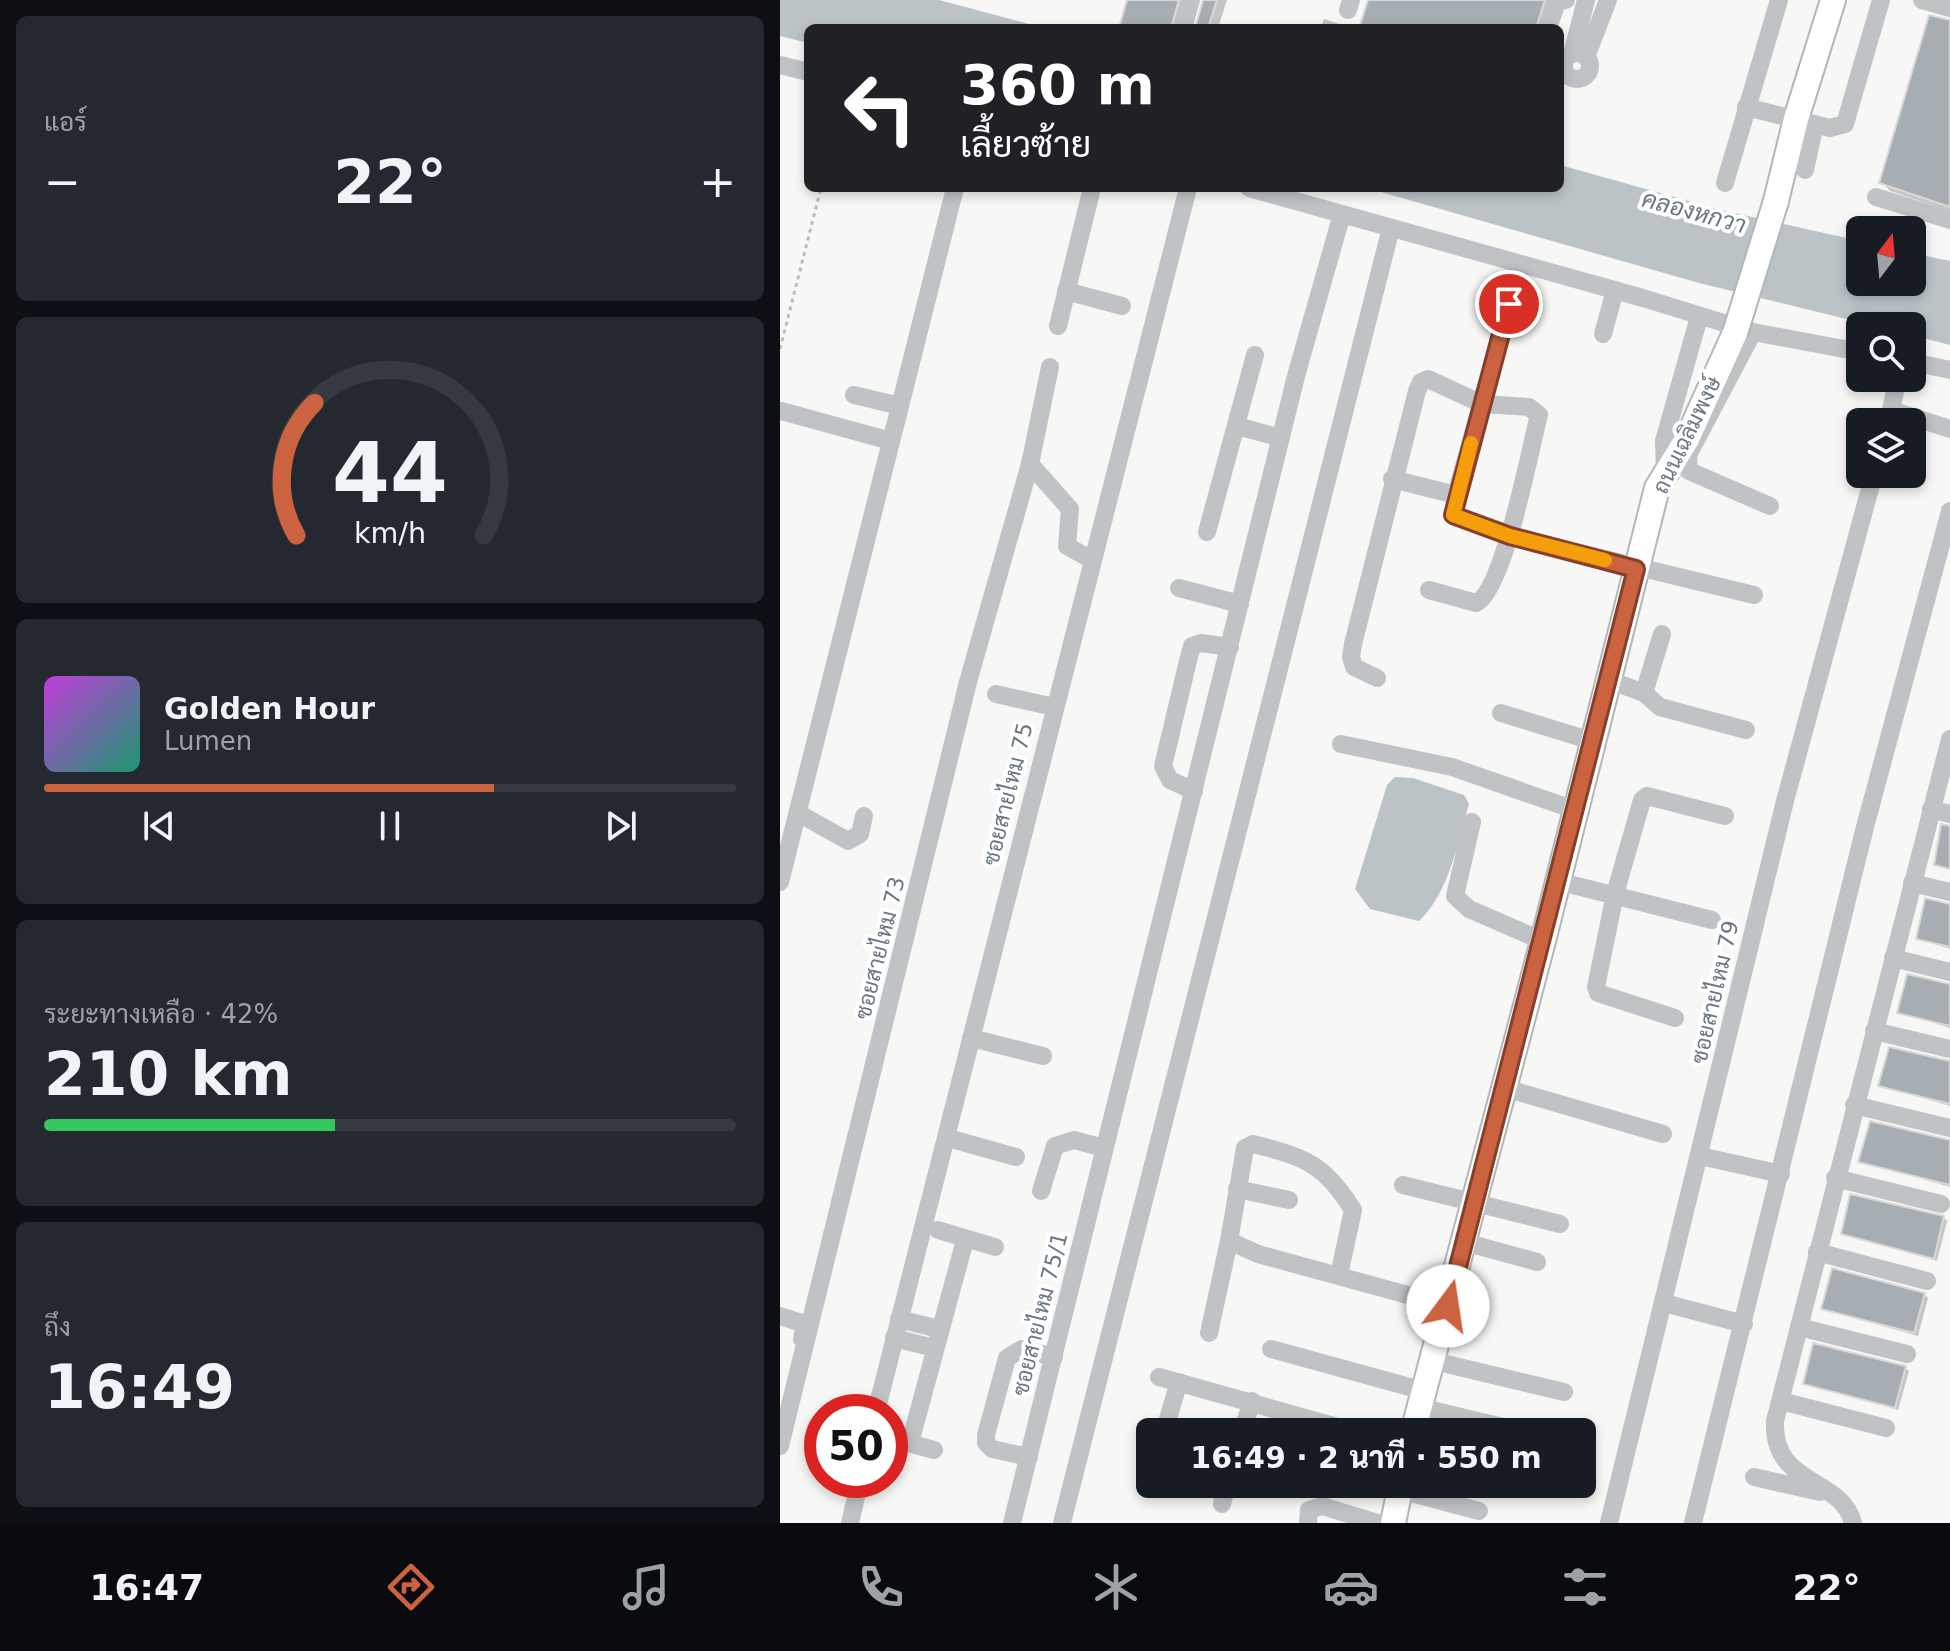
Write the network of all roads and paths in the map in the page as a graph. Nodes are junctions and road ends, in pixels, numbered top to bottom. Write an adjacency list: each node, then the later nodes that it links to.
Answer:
1 (1191, 0): 9 (street)
2 (1608, 0): 7 (street)
3 (1779, 0): 13 (street)
4 (1833, 0): 14 (main road, ถนนเฉลิมพงษ์)
5 (1881, 0): 14 (street)
6 (1922, 0): 8 (street)
7 (1576, 1): 10 (street)
8 (1950, 8)
9 (1184, 24)
10 (1549, 24)
11 (780, 65): 12 (street)
12 (804, 71)
13 (1746, 107): 14 (street); 16 (street)
14 (1805, 122): 15 (street); 32 (main road, ถนนเฉลิมพงษ์, bridge)
15 (1805, 170)
16 (1725, 183)
17 (820, 192): 34 (path)
18 (954, 192): 42 (street)
19 (1091, 192): 27 (street)
20 (1187, 192): 59 (street, ซอยสายไหม 75)
21 (1263, 192): 23 (street)
22 (1876, 197): 24 (street)
23 (1342, 214): 25 (street); 47 (street, ซอยสายไหม 75/1)
24 (1950, 220)
25 (1391, 228): 26 (street); 168 (street)
26 (1615, 290): 30 (street); 33 (street)
27 (1066, 291): 29 (street); 31 (street)
28 (1509, 304): 41 (street)
29 (1122, 306)
30 (1699, 317): 32 (street); 52 (street)
31 (1058, 326)
32 (1744, 333): 35 (street); 49 (street); 52 (main road, ถนนเฉลิมพงษ์)
33 (1603, 334)
34 (780, 349)
35 (1846, 350)
36 (1255, 355): 45 (street)
37 (1926, 365): 39 (street)
38 (1050, 367): 50 (street, ซอยสายไหม 73)
39 (1950, 370)
40 (854, 395): 42 (street)
41 (1482, 404): 51 (street); 54 (street); 58 (street)
42 (900, 406): 48 (street)
43 (781, 411): 48 (street)
44 (1926, 424): 46 (street)
45 (1237, 426): 47 (street); 57 (street)
46 (1950, 429)
47 (1281, 438): 64 (street, ซอยสายไหม 75/1)
48 (891, 441): 80 (street)
49 (1688, 455): 52 (street); 55 (street)
50 (1030, 464): 59 (street); 130 (street, ซอยสายไหม 73)
51 (1392, 479): 54 (street); 67 (street)
52 (1661, 481): 60 (main road, ถนนเฉลิมพงษ์)
53 (1870, 488): 105 (street, ซอยสายไหม 79)
54 (1456, 495): 58 (street)
55 (1770, 506)
56 (1950, 511): 107 (street)
57 (1207, 532)
58 (1510, 536): 60 (street); 62 (street)
59 (1092, 560): 71 (street, ซอยสายไหม 75)
60 (1636, 569): 63 (street); 68 (main road, ถนนเฉลิมพงษ์)
61 (1179, 588): 64 (street)
62 (1429, 590)
63 (1754, 595)
64 (1240, 604): 66 (street, ซอยสายไหม 75/1)
65 (1662, 634): 69 (street)
66 (1230, 647): 77 (street, ซอยสายไหม 75/1); 77 (street)
67 (1377, 678)
68 (1609, 680): 69 (street); 75 (main road, ถนนเฉลิมพงษ์)
69 (1644, 693): 73 (street)
70 (996, 694): 71 (street)
71 (1054, 707): 96 (street, ซอยสายไหม 75)
72 (1501, 713): 75 (street)
73 (1746, 730)
74 (1950, 739): 78 (street)
75 (1592, 741): 79 (main road, ถนนเฉลิมพงษ์)
76 (1341, 744): 79 (street)
77 (1194, 791): 104 (street, ซอยสายไหม 75/1)
78 (1931, 809): 81 (street); 87 (street)
79 (1575, 810): 85 (main road, ถนนเฉลิมพงษ์)
80 (798, 813): 82 (street); 86 (street)
81 (1950, 814)
82 (864, 816)
83 (1725, 816): 89 (street)
84 (1472, 822): 91 (street)
85 (1557, 881): 89 (street); 91 (main road, ถนนเฉลิมพงษ์)
86 (780, 882)
87 (1912, 883): 88 (street); 92 (street)
88 (1950, 892)
89 (1615, 894): 90 (street); 94 (street)
90 (1712, 920)
91 (1543, 941): 99 (main road, ถนนเฉลิมพงษ์)
92 (1893, 958): 93 (street); 95 (street)
93 (1950, 972)
94 (1675, 1018)
95 (1874, 1031): 97 (street); 100 (street)
96 (971, 1038): 98 (street); 103 (street, ซอยสายไหม 75)
97 (1950, 1049)
98 (1043, 1056)
99 (1505, 1088): 102 (street); 113 (main road, ถนนเฉลิมพงษ์)
100 (1854, 1105): 101 (street); 108 (street)
101 (1950, 1128)
102 (1663, 1134)
103 (948, 1138): 106 (street); 128 (street, ซอยสายไหม 75)
104 (1104, 1148): 111 (street); 138 (street, ซอยสายไหม 75/1)
105 (1700, 1156): 107 (street); 125 (street, ซอยสายไหม 79)
106 (1016, 1157)
107 (1781, 1174): 129 (street)
108 (1835, 1178): 114 (street); 121 (street)
109 (1403, 1185): 113 (street)
110 (1237, 1189): 112 (street); 118 (street); 123 (street)
111 (1041, 1191)
112 (1289, 1200)
113 (1474, 1204): 115 (street); 119 (main road, ถนนเฉลิมพงษ์)
114 (1941, 1204)
115 (1560, 1224)
116 (938, 1230): 117 (street)
117 (965, 1240): 120 (street); 132 (street)
118 (1229, 1241): 123 (street); 133 (street)
119 (1464, 1242): 122 (street); 126 (main road, ถนนเฉลิมพงษ์)
120 (995, 1247)
121 (1817, 1252): 124 (street); 131 (street)
122 (1537, 1262)
123 (1339, 1275): 126 (street)
124 (1927, 1281)
125 (1664, 1303): 129 (street); 172 (street, ซอยสายไหม 79)
126 (1448, 1306): 139 (main road, ถนนเฉลิมพงษ์)
127 (780, 1316): 130 (street)
128 (899, 1319): 132 (street); 134 (street, ซอยสายไหม 75)
129 (1744, 1324): 173 (street)
130 (808, 1327): 152 (street); 155 (street, ซอยสายไหม 73)
131 (1799, 1327): 137 (street); 146 (street)
132 (939, 1329): 135 (street)
133 (1209, 1333)
134 (894, 1338): 135 (street); 143 (street, ซอยสายไหม 75)
135 (934, 1348): 154 (street)
136 (1271, 1349): 144 (street)
137 (1907, 1354)
138 (1054, 1357): 157 (street, ซอยสายไหม 75/1); 157 (street)
139 (1434, 1361): 142 (street); 144 (main road, ถนนเฉลิมพงษ์)
140 (1159, 1377): 141 (street)
141 (1179, 1382): 145 (street); 147 (street)
142 (1564, 1392)
143 (880, 1394)
144 (1422, 1399): 150 (main road, ถนนเฉลิมพงษ์); 151 (street)
145 (1252, 1401): 148 (street); 149 (street)
146 (1781, 1401): 153 (street); 159 (street)
147 (1168, 1418)
148 (1247, 1418)
149 (1308, 1418)
150 (1417, 1418)
151 (1481, 1418)
152 (780, 1427)
153 (1886, 1428)
154 (910, 1443): 156 (street)
155 (780, 1446)
156 (934, 1450)
157 (1029, 1457): 167 (street, ซอยสายไหม 75/1)
158 (1754, 1477): 159 (street)
159 (1826, 1493): 174 (street)
160 (856, 1498): 166 (street)
161 (1224, 1498): 164 (street)
162 (1399, 1498): 171 (main road)
163 (1437, 1498): 165 (street)
164 (1222, 1504)
165 (1479, 1511)
166 (850, 1523)
167 (1012, 1523)
168 (1062, 1523)
169 (1308, 1523): 170 (street)
170 (1378, 1523)
171 (1393, 1523)
172 (1609, 1523)
173 (1693, 1523)
174 (1853, 1523)

